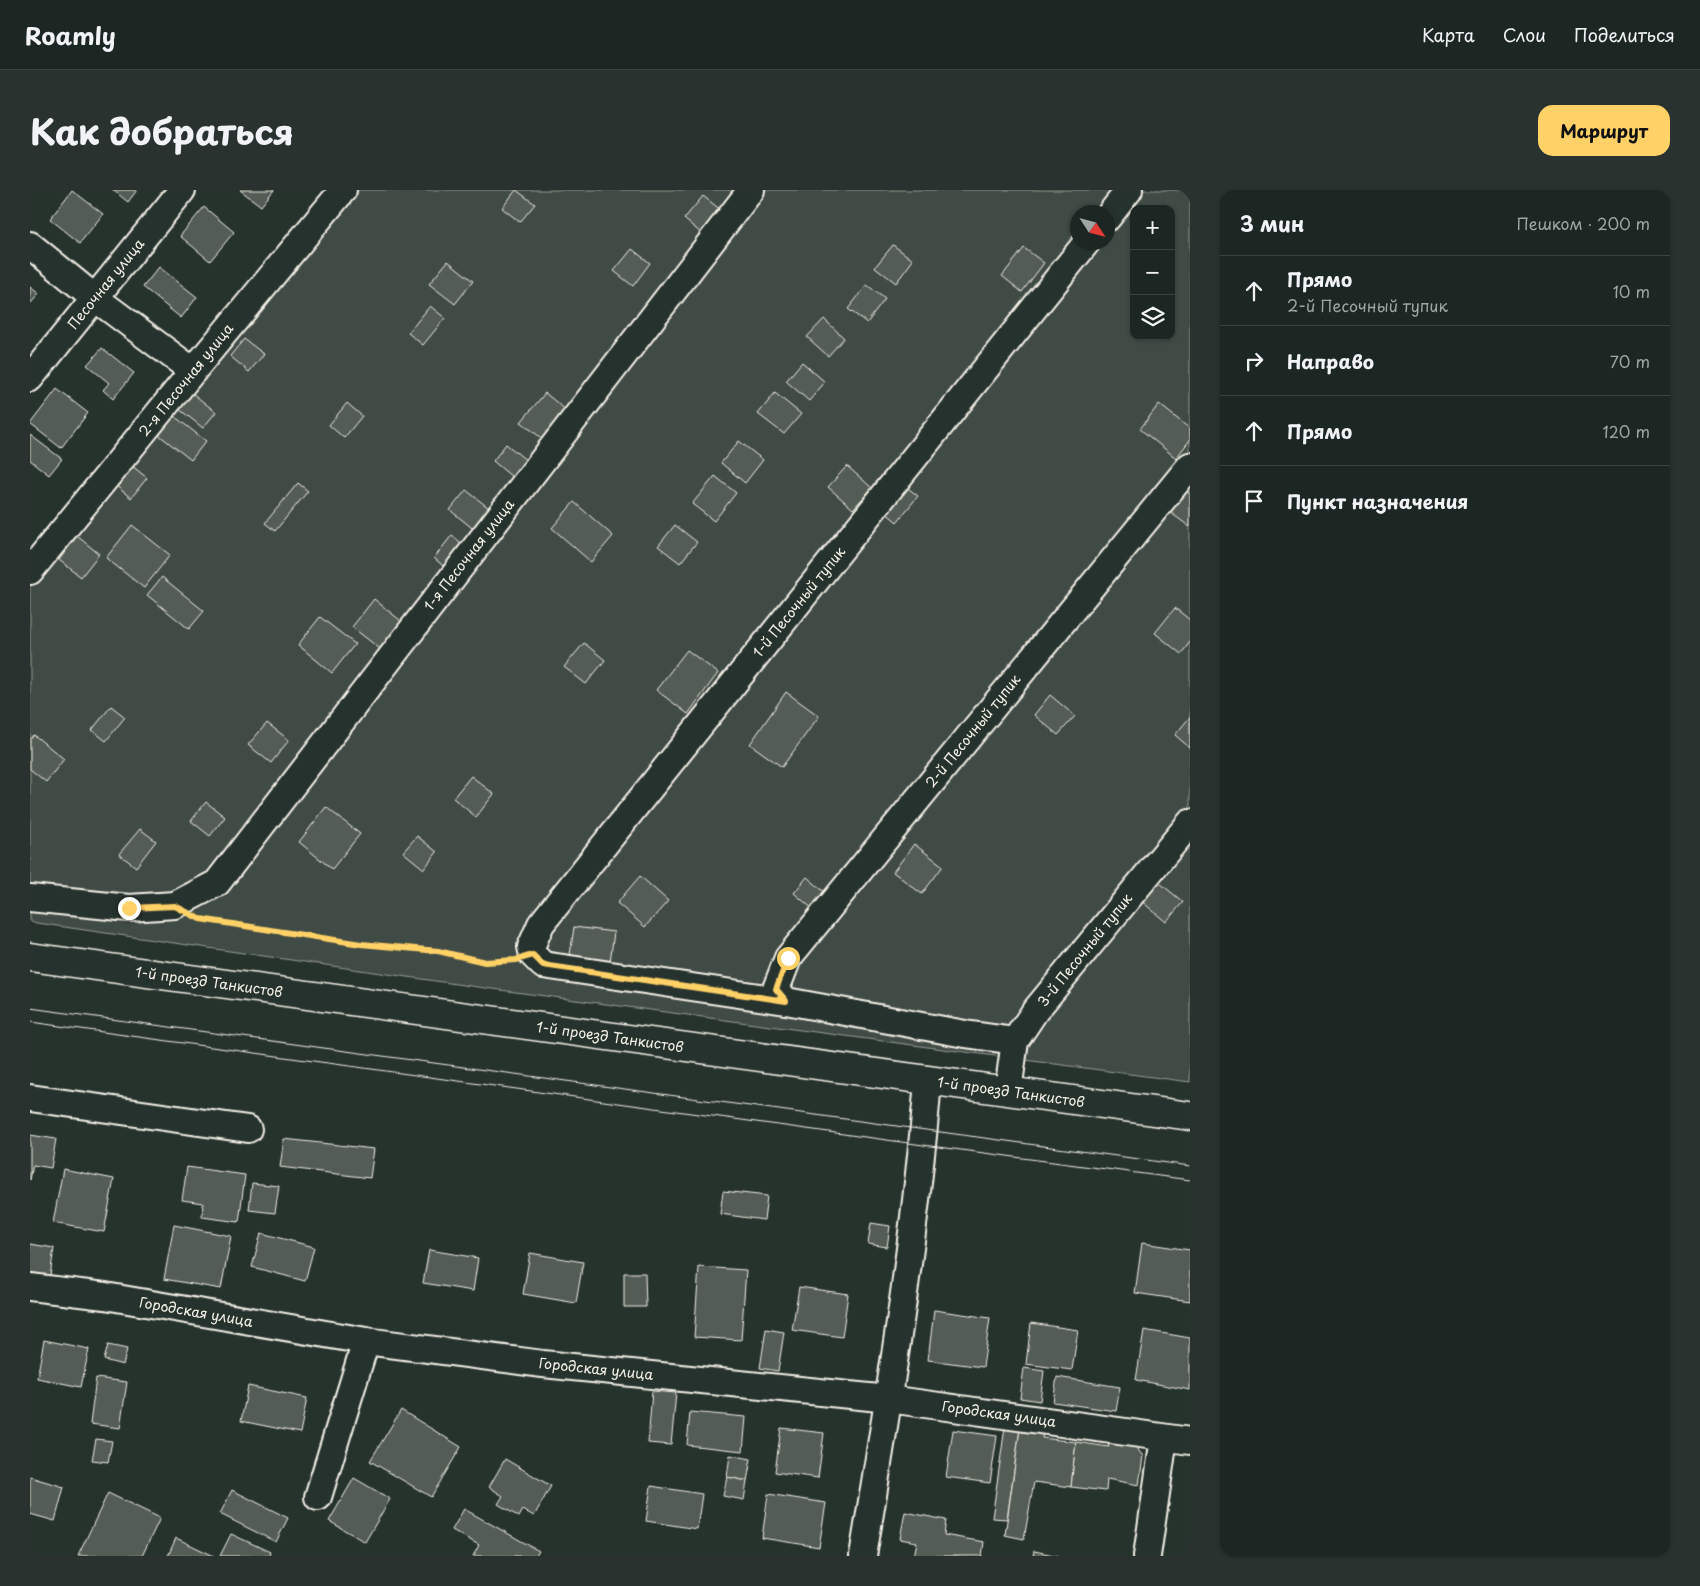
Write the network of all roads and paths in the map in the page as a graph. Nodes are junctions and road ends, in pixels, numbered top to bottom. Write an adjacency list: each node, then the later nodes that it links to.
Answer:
1 (182, 190): 8 (street, Песочная улица)
2 (343, 190): 9 (street, 2-я Песочная улица)
3 (751, 190): 15 (street, 1-я Песочная улица)
4 (1129, 190): 5 (street)
5 (1115, 208)
6 (30, 245): 8 (street)
7 (1081, 250): 17 (street, 1-й Песочный тупик)
8 (95, 298): 9 (street); 10 (street, Песочная улица)
9 (193, 371): 12 (street, 2-я Песочная улица)
10 (30, 378)
11 (1190, 466): 18 (street, 2-й Песочный тупик)
12 (30, 572)
13 (1190, 823): 19 (street, 3-й Песочный тупик)
14 (30, 898): 15 (street)
15 (175, 906): 17 (path)
16 (30, 957): 20 (main road, 1-й проезд Танкистов)
17 (538, 960): 18 (street)
18 (786, 1001): 19 (street)
19 (1015, 1041): 21 (street, 3-й Песочный тупик)
20 (928, 1081): 21 (main road, 1-й проезд Танкистов); 27 (street)
21 (1008, 1091): 23 (main road, 1-й проезд Танкистов)
22 (30, 1098): 24 (street)
23 (1190, 1116)
24 (248, 1129)
25 (30, 1287): 26 (street, Городская улица)
26 (366, 1341): 27 (street, Городская улица); 30 (street)
27 (889, 1399): 28 (street, Городская улица); 31 (street)
28 (1164, 1438): 29 (street, Городская улица); 32 (street)
29 (1190, 1441)
30 (318, 1497)
31 (863, 1556)
32 (1148, 1556)

